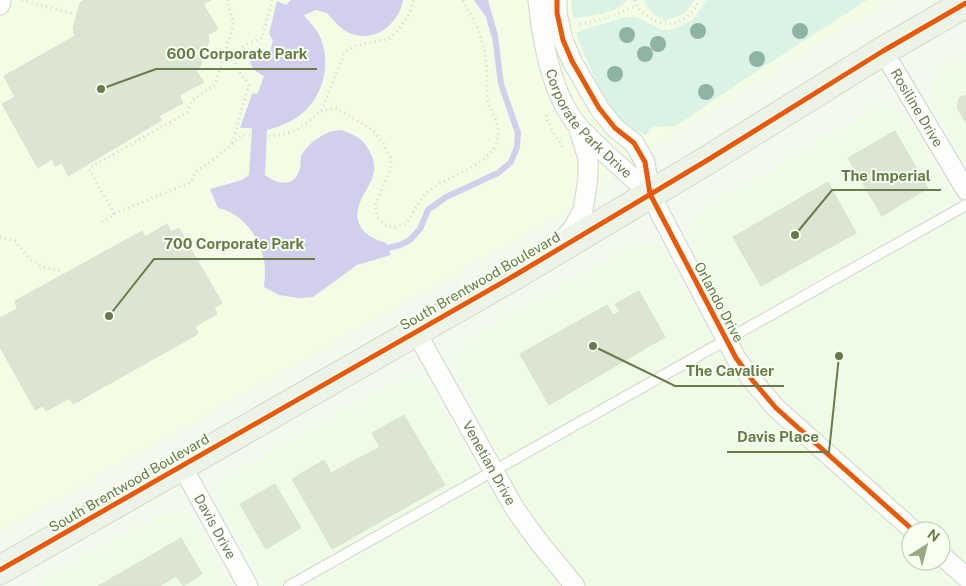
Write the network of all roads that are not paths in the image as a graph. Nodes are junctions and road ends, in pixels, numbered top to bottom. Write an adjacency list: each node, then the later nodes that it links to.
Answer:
1 (1, 0): 5 (street)
2 (538, 0): 7 (street, Corporate Park Drive)
3 (557, 0): 9 (street, Corporate Park Drive)
4 (966, 3): 6 (main road, South Brentwood Boulevard)
5 (0, 5)
6 (883, 52): 8 (street, Rosiline Drive); 9 (main road, South Brentwood Boulevard)
7 (578, 125): 9 (street, Corporate Park Drive); 11 (street)
8 (966, 190)
9 (650, 194): 11 (main road, South Brentwood Boulevard); 13 (street, Orlando Drive)
10 (966, 204): 13 (lane)
11 (551, 253): 12 (main road, South Brentwood Boulevard)
12 (416, 332): 14 (main road, South Brentwood Boulevard); 15 (street, Venetian Drive)
13 (726, 340): 15 (lane); 16 (street, Orlando Drive)
14 (182, 466): 18 (main road, South Brentwood Boulevard); 20 (street, Davis Drive)
15 (494, 472): 21 (lane); 22 (street, Venetian Drive)
16 (903, 521)
17 (951, 564): 19 (street)
18 (0, 570)
19 (966, 577)
20 (248, 586)
21 (289, 586)
22 (575, 586)

